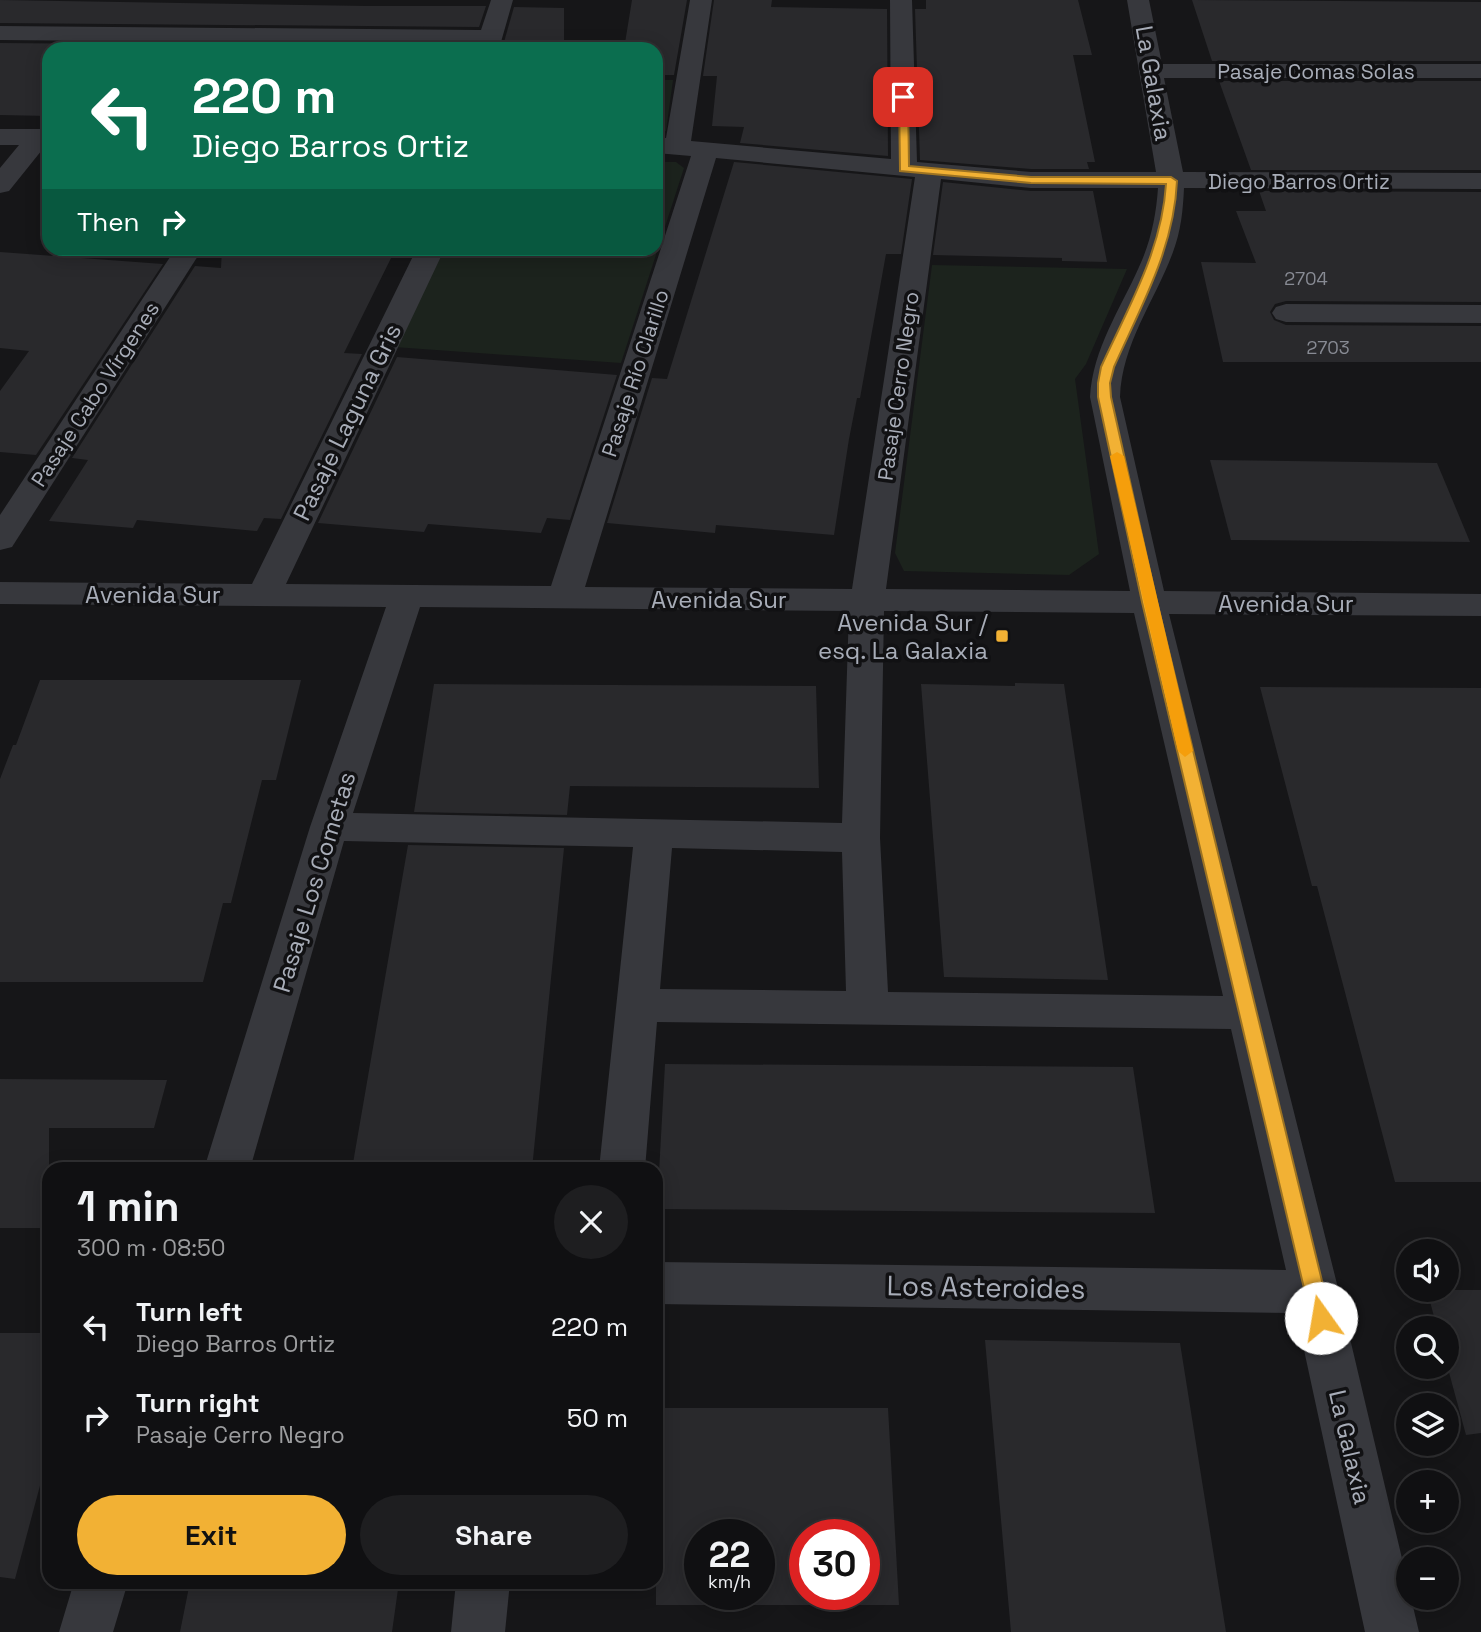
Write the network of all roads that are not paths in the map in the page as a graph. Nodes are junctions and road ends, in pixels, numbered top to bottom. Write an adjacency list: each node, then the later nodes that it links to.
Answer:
1 (502, 0): 7 (street)
2 (701, 0): 13 (street, Pasaje Río Clarillo)
3 (901, 0): 14 (street, Pasaje Cerro Negro)
4 (1138, 0): 8 (street, La Galaxia)
5 (0, 33): 6 (street)
6 (439, 42)
7 (488, 42)
8 (1152, 71): 9 (street, Pasaje Comas Solas); 15 (street, La Galaxia)
9 (1481, 71)
10 (0, 137): 11 (street)
11 (42, 137)
12 (42, 139): 17 (street)
13 (680, 146): 14 (street, Diego Barros Ortiz); 18 (street, Pasaje Río Clarillo)
14 (916, 170): 15 (street, Diego Barros Ortiz); 29 (street, Pasaje Cerro Negro)
15 (1171, 181): 16 (street, Diego Barros Ortiz); 30 (street, La Galaxia)
16 (1481, 181)
17 (0, 185)
18 (663, 212)
19 (185, 256): 24 (street, Pasaje Cabo Vírgenes)
20 (426, 256): 26 (street, Pasaje Laguna Gris)
21 (652, 256): 28 (street, Pasaje Río Clarillo)
22 (1286, 313): 23 (street)
23 (1481, 314)
24 (0, 540)
25 (0, 593): 26 (street, Avenida Sur)
26 (264, 595): 27 (street, Avenida Sur)
27 (407, 596): 28 (street, Avenida Sur); 32 (street, Pasaje Los Cometas)
28 (564, 598): 29 (street, Avenida Sur)
29 (867, 600): 30 (street, Avenida Sur); 34 (street, Pasaje Cerro Negro)
30 (1149, 602): 31 (street, Avenida Sur); 37 (street, La Galaxia)
31 (1481, 605)
32 (329, 827): 33 (street); 38 (street, Pasaje Los Cometas)
33 (654, 834): 34 (street); 35 (street)
34 (861, 838): 36 (street, Pasaje Cerro Negro)
35 (638, 1005): 36 (street); 39 (street)
36 (868, 1008): 37 (street)
37 (1249, 1013): 41 (street, La Galaxia)
38 (229, 1162)
39 (623, 1162)
40 (663, 1283): 41 (street, Los Asteroides)
41 (1315, 1292): 46 (street, La Galaxia)
42 (99, 1589): 44 (street)
43 (482, 1589): 45 (street)
44 (86, 1632)
45 (478, 1632)
46 (1392, 1632)

